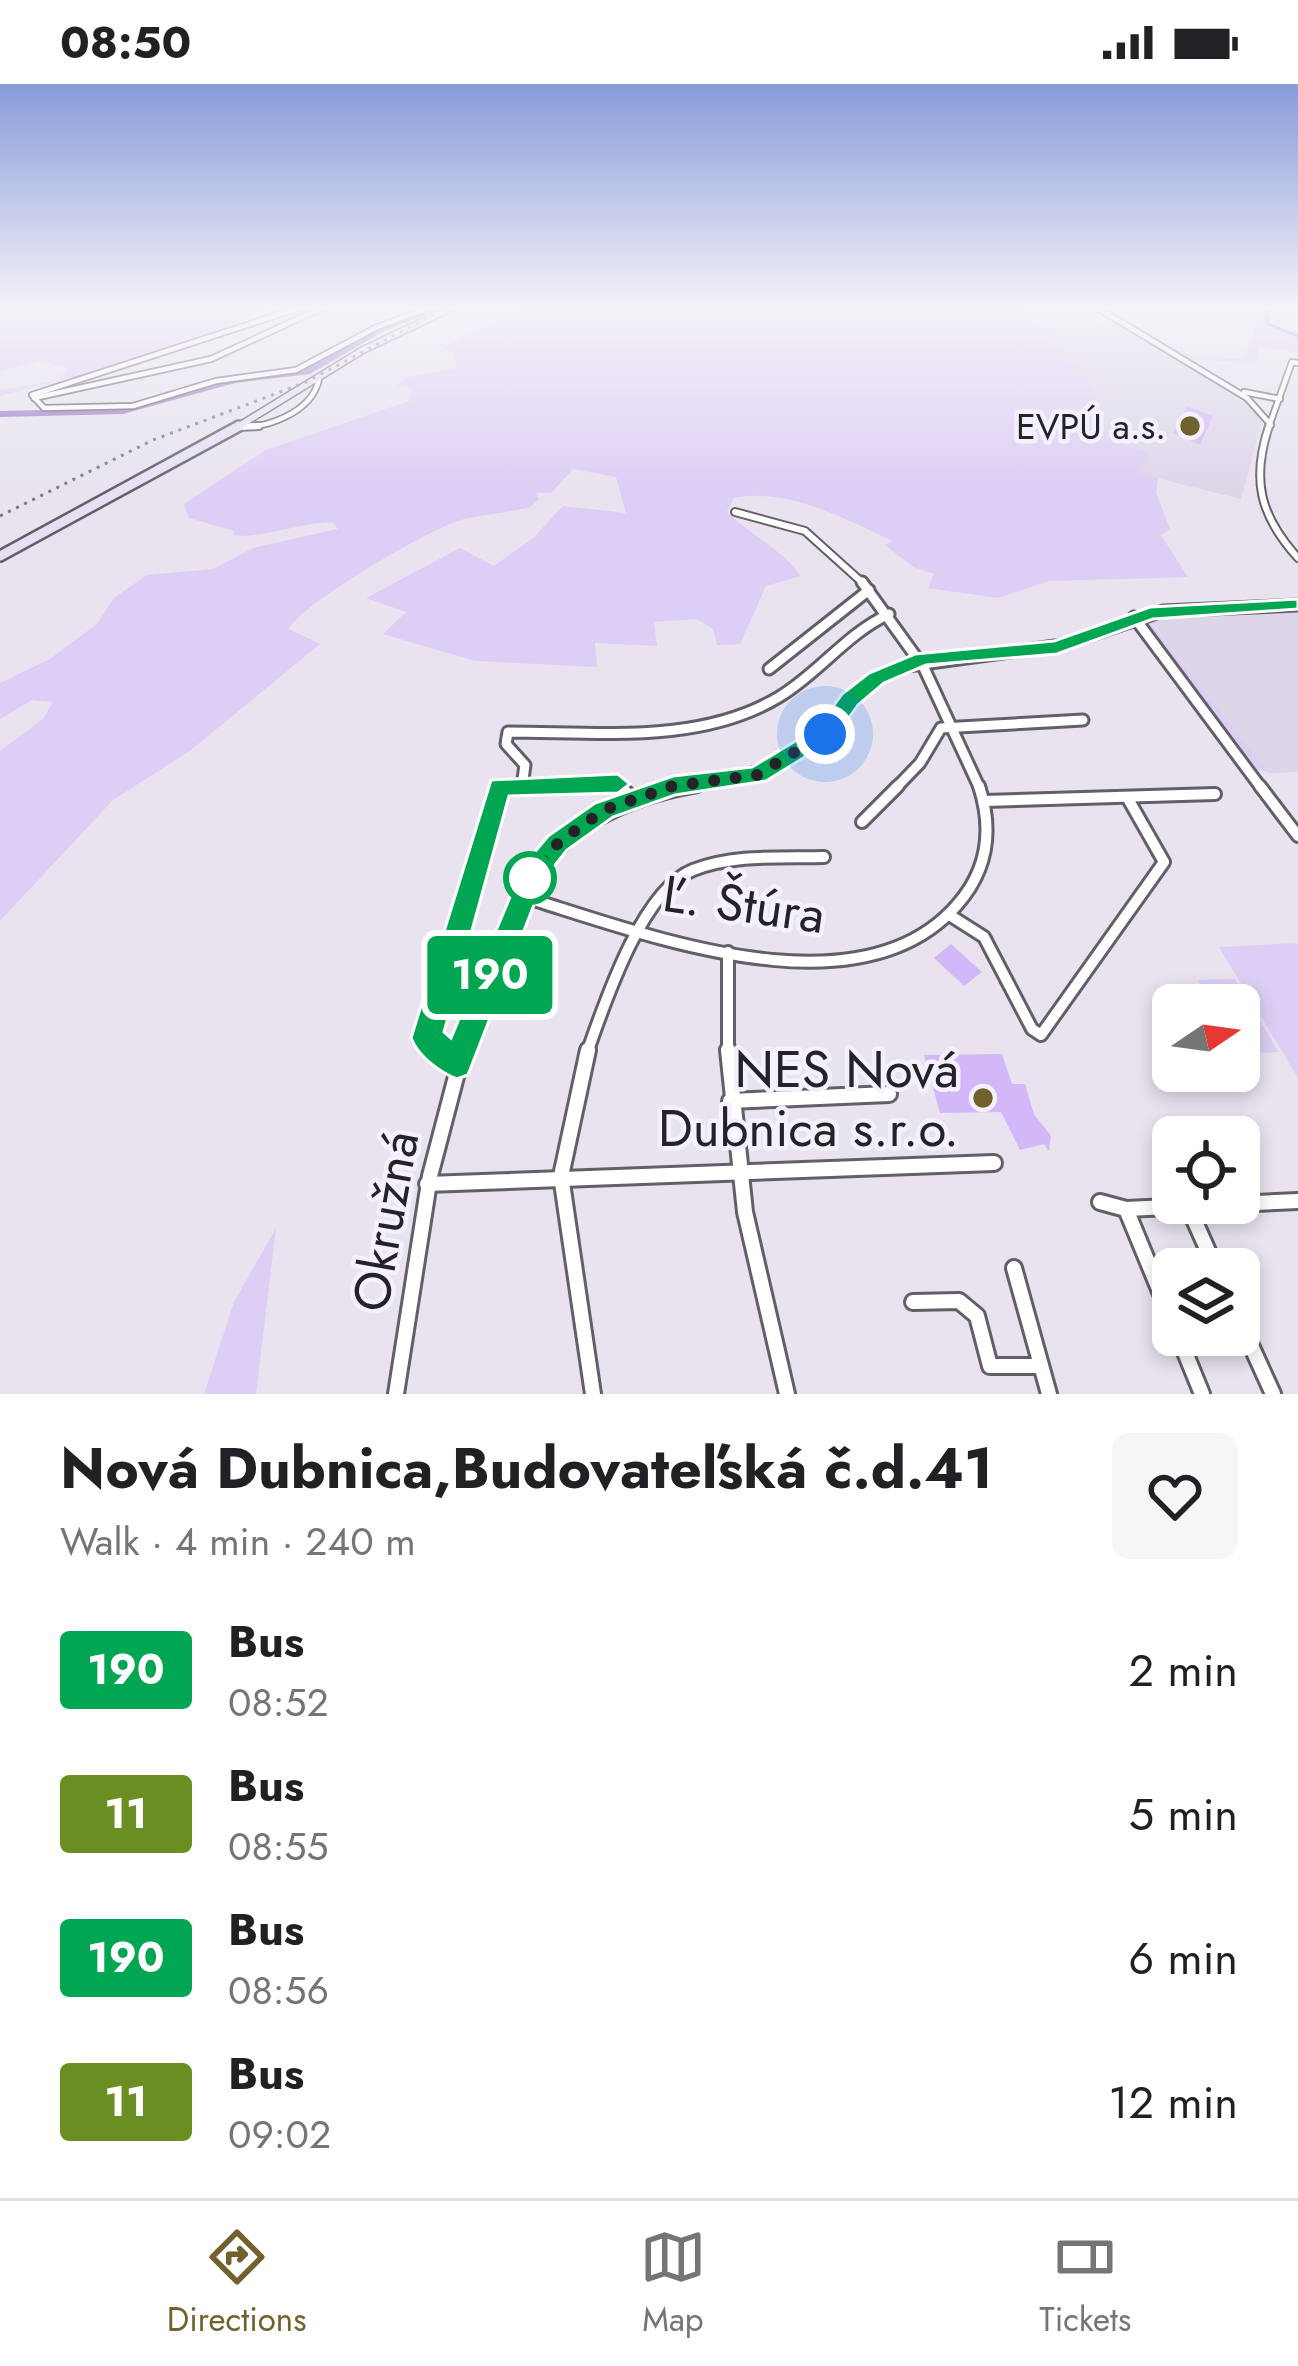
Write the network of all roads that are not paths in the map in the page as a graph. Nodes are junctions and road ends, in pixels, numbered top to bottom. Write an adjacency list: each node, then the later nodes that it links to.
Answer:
1 (117, 368): 8 (street)
2 (167, 368): 8 (street)
3 (299, 368): 8 (street)
4 (336, 368): 13 (main road)
5 (1198, 368): 7 (street)
6 (1293, 368): 9 (street)
7 (1237, 391): 9 (street); 10 (street)
8 (33, 396)
9 (1279, 402): 10 (street); 11 (street)
10 (1256, 404): 11 (street)
11 (1271, 425): 14 (street)
12 (735, 512): 15 (street)
13 (0, 556)
14 (1298, 558)
15 (868, 590): 17 (street); 20 (street)
16 (1298, 604): 18 (street, Okružná)
17 (889, 614): 19 (street); 24 (street)
18 (1134, 617): 19 (street, Okružná); 31 (street)
19 (922, 658): 23 (street); 27 (street, Okružná)
20 (769, 669)
21 (511, 715): 24 (street)
22 (1083, 720): 23 (street)
23 (952, 725): 29 (street); 30 (street)
24 (508, 732): 25 (street)
25 (522, 786): 27 (street, Okružná); 37 (street)
26 (1215, 794): 28 (street)
27 (632, 797): 33 (street, Okružná)
28 (1127, 797): 29 (street); 34 (street)
29 (984, 801): 34 (street)
30 (862, 822)
31 (1298, 836)
32 (824, 857): 35 (street)
33 (521, 896): 35 (street, Ľ. Štúra); 37 (street, Okružná)
34 (951, 916): 36 (street, Ľ. Štúra)
35 (638, 930): 36 (street, Ľ. Štúra); 42 (street)
36 (728, 952): 39 (street)
37 (457, 1064): 43 (street, Okružná)
38 (889, 1094): 39 (street)
39 (730, 1100): 41 (street)
40 (994, 1163): 41 (street)
41 (739, 1171): 42 (street); 57 (street)
42 (561, 1176): 43 (street); 56 (street)
43 (427, 1184): 55 (street, Okružná)
44 (1298, 1201): 46 (street)
45 (1100, 1202): 48 (street)
46 (1260, 1203)
47 (1152, 1208): 48 (street)
48 (1126, 1209): 50 (street)
49 (1014, 1268): 54 (street)
50 (1152, 1272)
51 (913, 1302): 54 (street)
52 (1187, 1356): 59 (street)
53 (1256, 1356): 60 (street)
54 (1041, 1366): 58 (street)
55 (396, 1394)
56 (593, 1394)
57 (787, 1394)
58 (1049, 1394)
59 (1202, 1394)
60 (1273, 1394)

